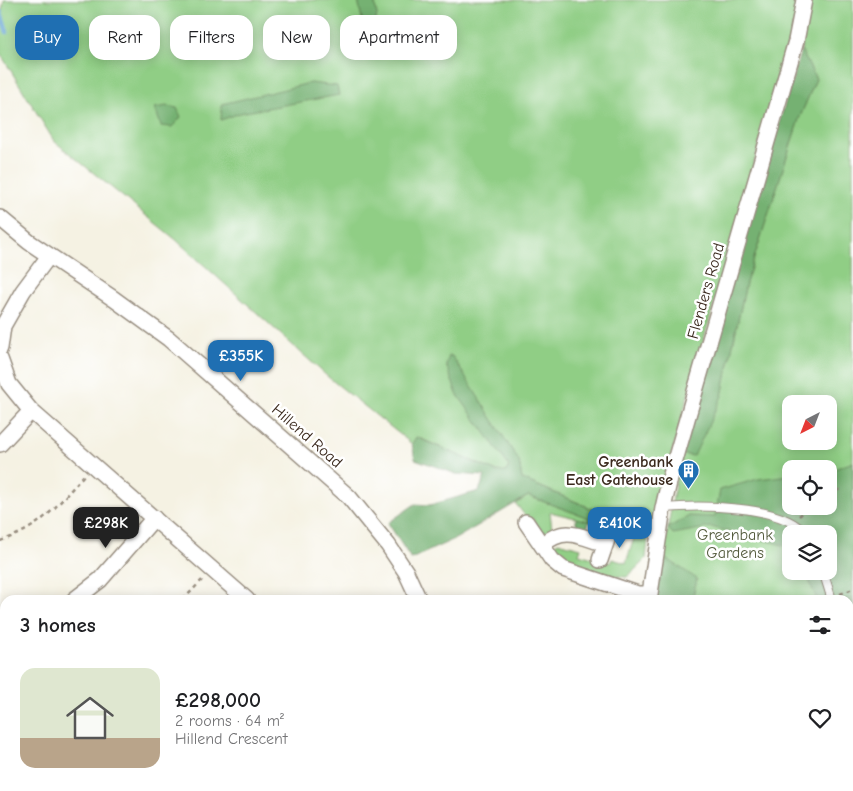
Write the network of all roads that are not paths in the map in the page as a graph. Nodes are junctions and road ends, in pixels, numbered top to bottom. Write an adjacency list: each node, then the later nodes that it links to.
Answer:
1 (804, 0): 8 (street, Flenders Road)
2 (0, 218): 3 (street, Hillend Road)
3 (49, 256): 4 (street); 19 (street, Hillend Road)
4 (0, 348)
5 (0, 359): 6 (street)
6 (31, 411): 7 (street); 9 (street)
7 (0, 444)
8 (663, 508): 11 (lane); 21 (street, Flenders Road)
9 (154, 518): 17 (street); 18 (street)
10 (526, 522): 14 (street, Flenders Road)
11 (795, 525)
12 (611, 528): 13 (street)
13 (605, 544): 14 (street); 15 (street)
14 (542, 545): 20 (street, Flenders Road)
15 (600, 560)
16 (826, 580): 22 (lane)
17 (80, 595)
18 (241, 595)
19 (417, 595)
20 (642, 595)
21 (649, 595)
22 (830, 595)

